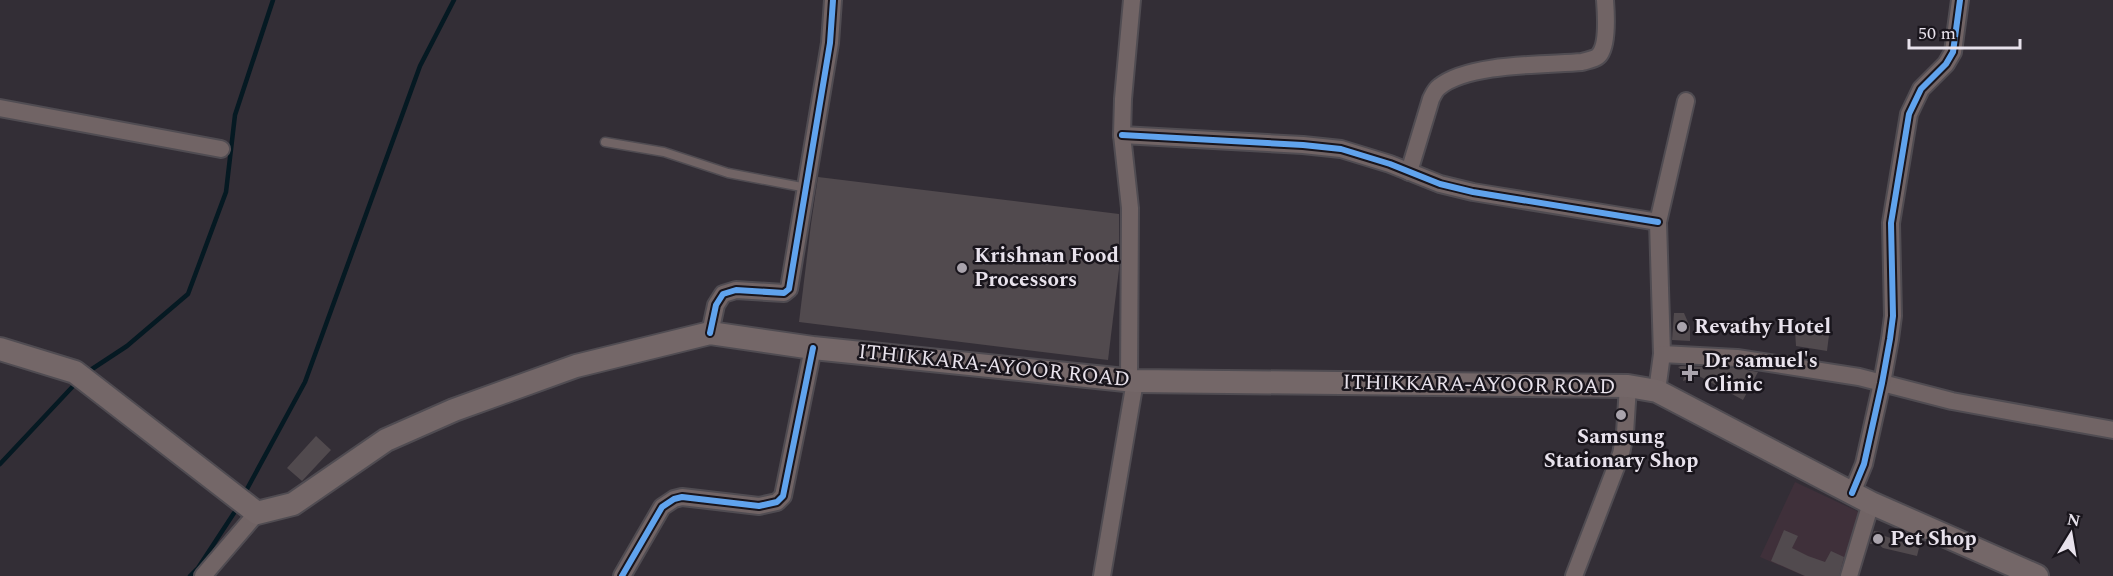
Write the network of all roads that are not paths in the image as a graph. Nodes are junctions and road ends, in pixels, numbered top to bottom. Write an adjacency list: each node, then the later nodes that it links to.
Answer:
1 (833, 0): 11 (street)
2 (1132, 0): 7 (street)
3 (1605, 0): 10 (street)
4 (1960, 0): 18 (street)
5 (1686, 101): 12 (street)
6 (0, 108): 9 (street)
7 (1122, 135): 10 (street); 17 (street)
8 (605, 142): 11 (lane)
9 (221, 149)
10 (1409, 171): 12 (street)
11 (807, 188): 13 (street)
12 (1658, 222): 16 (street)
13 (710, 333): 14 (main road, ITHIKKARA-AYOOR ROAD); 23 (main road, ITHIKKARA-AYOOR ROAD)
14 (813, 348): 17 (main road, ITHIKKARA-AYOOR ROAD); 25 (street)
15 (0, 349): 23 (main road)
16 (1662, 354): 18 (street); 20 (street)
17 (1132, 381): 19 (main road, ITHIKKARA-AYOOR ROAD); 26 (street)
18 (1882, 382): 21 (street); 22 (street)
19 (1628, 386): 20 (main road, ITHIKKARA-AYOOR ROAD); 27 (street)
20 (1657, 391): 22 (main road, ITHIKKARA-AYOOR ROAD)
21 (2113, 430)
22 (1862, 498): 28 (street); 29 (main road, ITHIKKARA-AYOOR ROAD)
23 (257, 513): 24 (street)
24 (203, 576)
25 (622, 576)
26 (1101, 576)
27 (1574, 576)
28 (1849, 576)
29 (2037, 576)

